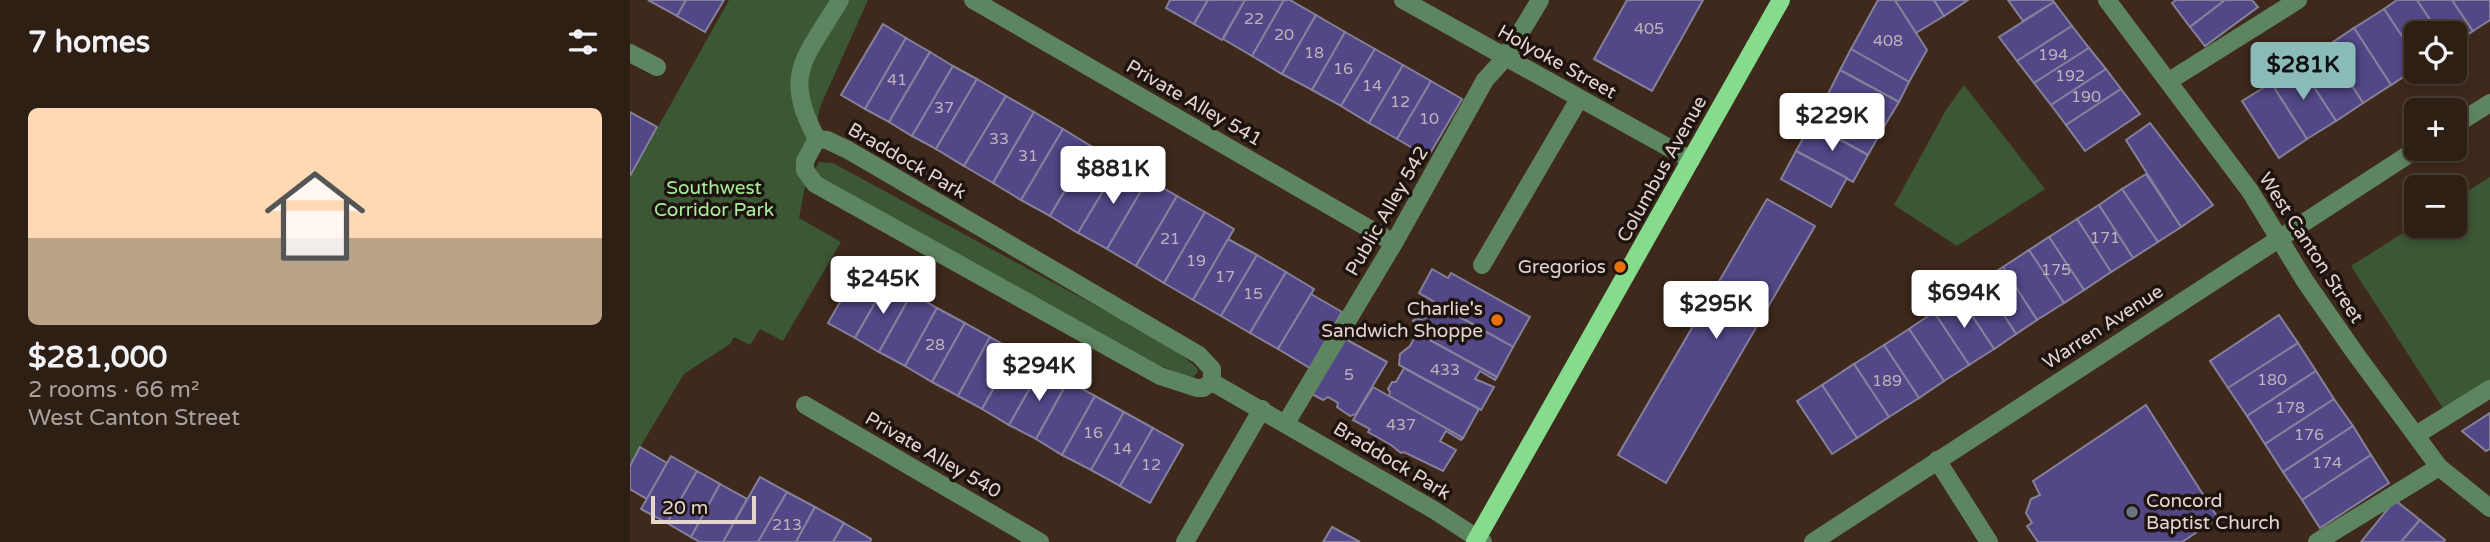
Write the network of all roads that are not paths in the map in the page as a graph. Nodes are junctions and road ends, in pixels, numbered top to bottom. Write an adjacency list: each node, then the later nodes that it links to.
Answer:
1 (840, 0): 15 (street)
2 (973, 0): 19 (street, Private Alley 541)
3 (1403, 0): 9 (street, Holyoke Street)
4 (1541, 0): 9 (street, Public Alley 542)
5 (1781, 0): 17 (main road, Columbus Avenue)
6 (2107, 0): 11 (street, West Canton Street)
7 (2298, 0): 11 (street)
8 (630, 53): 10 (street)
9 (1505, 58): 12 (street, Holyoke Street); 19 (street, Public Alley 542)
10 (657, 67)
11 (2169, 81): 18 (street, West Canton Street)
12 (1579, 99): 17 (street, Holyoke Street); 20 (street)
13 (2490, 103): 14 (street)
14 (2467, 117)
15 (817, 139): 21 (street, Braddock Park); 21 (street, Braddock Park)
16 (2404, 157): 18 (street, Warren Avenue)
17 (1691, 160): 30 (main road, Columbus Avenue)
18 (2280, 238): 26 (street, West Canton Street); 27 (street, Warren Avenue)
19 (1394, 243): 25 (street, Public Alley 542)
20 (1482, 265)
21 (1212, 382): 24 (street, Braddock Park)
22 (2490, 389): 26 (street)
23 (805, 405): 31 (street, Private Alley 540)
24 (1262, 409): 25 (street, Braddock Park); 32 (street)
25 (1286, 422): 30 (street, Braddock Park)
26 (2416, 435): 28 (street, West Canton Street)
27 (1937, 460): 33 (street, Warren Avenue); 34 (street)
28 (2440, 467): 29 (street, West Canton Street); 35 (street)
29 (2490, 508)
30 (1478, 541)
31 (1041, 542)
32 (1185, 542)
33 (1813, 542)
34 (1989, 542)
35 (2317, 542)

